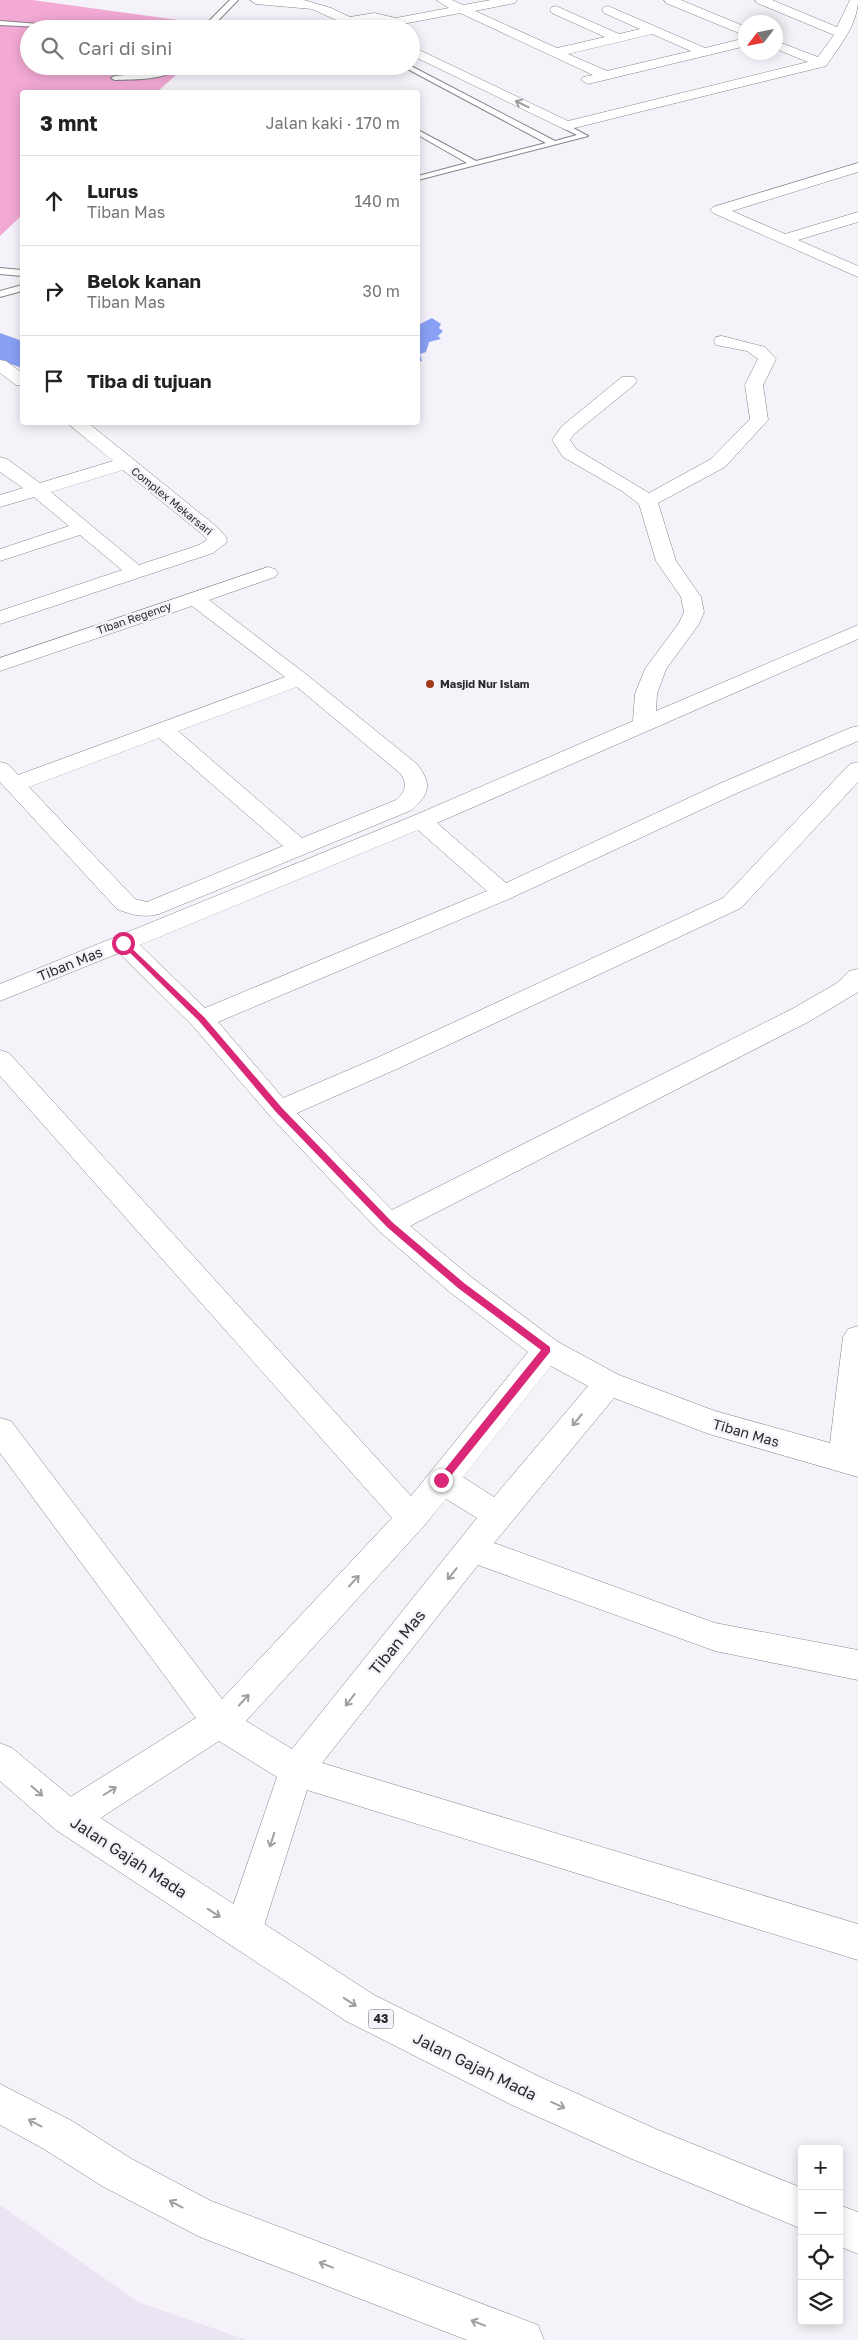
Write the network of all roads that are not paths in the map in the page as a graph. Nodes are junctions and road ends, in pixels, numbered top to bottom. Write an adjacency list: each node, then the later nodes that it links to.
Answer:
1 (234, 0): 16 (lane)
2 (256, 0): 17 (main road)
3 (332, 0): 14 (main road)
4 (442, 0): 11 (main road)
5 (511, 0): 11 (main road)
6 (670, 0): 23 (main road)
7 (761, 0): 9 (main road)
8 (856, 0): 25 (main road)
9 (779, 3): 25 (main road)
10 (634, 5): 13 (main road)
11 (462, 10): 20 (main road); 30 (main road)
12 (556, 10): 15 (main road)
13 (608, 10): 15 (main road); 24 (main road)
14 (375, 17): 18 (main road); 19 (main road)
15 (574, 18): 26 (main road)
16 (214, 20)
17 (340, 20)
18 (365, 20)
19 (381, 20)
20 (420, 21)
21 (0, 23): 22 (lane)
22 (20, 24)
23 (738, 29)
24 (652, 30): 26 (main road); 31 (main road)
25 (841, 33): 34 (main road)
26 (617, 38): 30 (main road)
27 (420, 40): 33 (main road)
28 (738, 44): 31 (main road)
29 (783, 47): 34 (main road)
30 (558, 52): 37 (main road)
31 (703, 52): 37 (main road)
32 (420, 54): 42 (main road, one-way to 32)
33 (458, 58)
34 (821, 63): 41 (main road)
35 (420, 73): 44 (lane)
36 (157, 75): 38 (lane)
37 (606, 76): 39 (main road)
38 (115, 78)
39 (577, 82)
40 (574, 110): 41 (main road)
41 (592, 119): 42 (main road)
42 (566, 126): 44 (lane)
43 (420, 133): 45 (lane)
44 (554, 144): 45 (lane)
45 (474, 163): 47 (lane)
46 (858, 166): 49 (main road)
47 (420, 177)
48 (858, 217): 49 (main road)
49 (785, 239): 52 (main road)
50 (0, 271): 51 (lane)
51 (19, 271)
52 (858, 272)
53 (20, 289): 54 (lane)
54 (0, 294)
55 (722, 341): 64 (main road)
56 (0, 365): 57 (main road)
57 (20, 379)
58 (628, 381): 64 (main road)
59 (79, 425): 61 (main road, Complex Mekarsari)
60 (0, 463): 62 (main road)
61 (127, 463): 62 (main road, Complex Mekarsari); 67 (main road, Complex Mekarsari)
62 (36, 489): 63 (main road, Complex Mekarsari); 65 (main road)
63 (0, 501)
64 (648, 501): 74 (main road)
65 (83, 528): 66 (main road); 67 (main road)
66 (0, 555)
67 (135, 571): 70 (main road, Complex Mekarsari)
68 (268, 573): 69 (main road, Tiban Regency)
69 (194, 598): 72 (main road, Tiban Regency); 73 (main road)
70 (0, 618)
71 (858, 631): 74 (main road)
72 (0, 664)
73 (300, 679): 75 (main road); 80 (main road)
74 (644, 723): 79 (main road)
75 (163, 730): 78 (main road); 80 (main road)
76 (858, 733): 81 (main road)
77 (858, 769): 87 (main road)
78 (8, 776): 80 (main road)
79 (421, 821): 81 (main road); 82 (main road)
80 (299, 848)
81 (503, 893): 85 (main road)
82 (123, 943): 84 (main road, Tiban Mas); 85 (main road, Tiban Mas)
83 (858, 978): 88 (main road)
84 (0, 993)
85 (202, 1019): 87 (main road, Tiban Mas)
86 (0, 1059): 96 (main road)
87 (279, 1110): 88 (main road, Tiban Mas)
88 (390, 1224): 90 (main road, Tiban Mas)
89 (858, 1337): 93 (main road)
90 (547, 1350): 91 (main road, Tiban Mas); 94 (main road)
91 (608, 1383): 93 (main road, Tiban Mas); 95 (main road, Tiban Mas, one-way to 95)
92 (0, 1430): 99 (main road)
93 (850, 1462)
94 (441, 1480): 95 (main road); 96 (main road)
95 (498, 1515): 97 (main road, Tiban Mas)
96 (412, 1518): 99 (main road, one-way to 96)
97 (472, 1549): 98 (main road); 101 (main road, Tiban Mas, one-way to 101)
98 (858, 1665)
99 (219, 1722): 101 (main road); 102 (main road, one-way to 99)
100 (0, 1759): 102 (main road, Jalan Gajah Mada / 43, one-way to 102)
101 (297, 1771): 103 (main road, Tiban Mas, one-way to 103); 104 (main road)
102 (69, 1818): 103 (main road, Jalan Gajah Mada / 43, one-way to 103)
103 (243, 1932): 106 (main road, Jalan Gajah Mada / 43, one-way to 106)
104 (858, 1942)
105 (0, 2104): 109 (main road, one-way to 105)
106 (798, 2207)
107 (843, 2227): 108 (main road)
108 (858, 2233)
109 (518, 2339)

